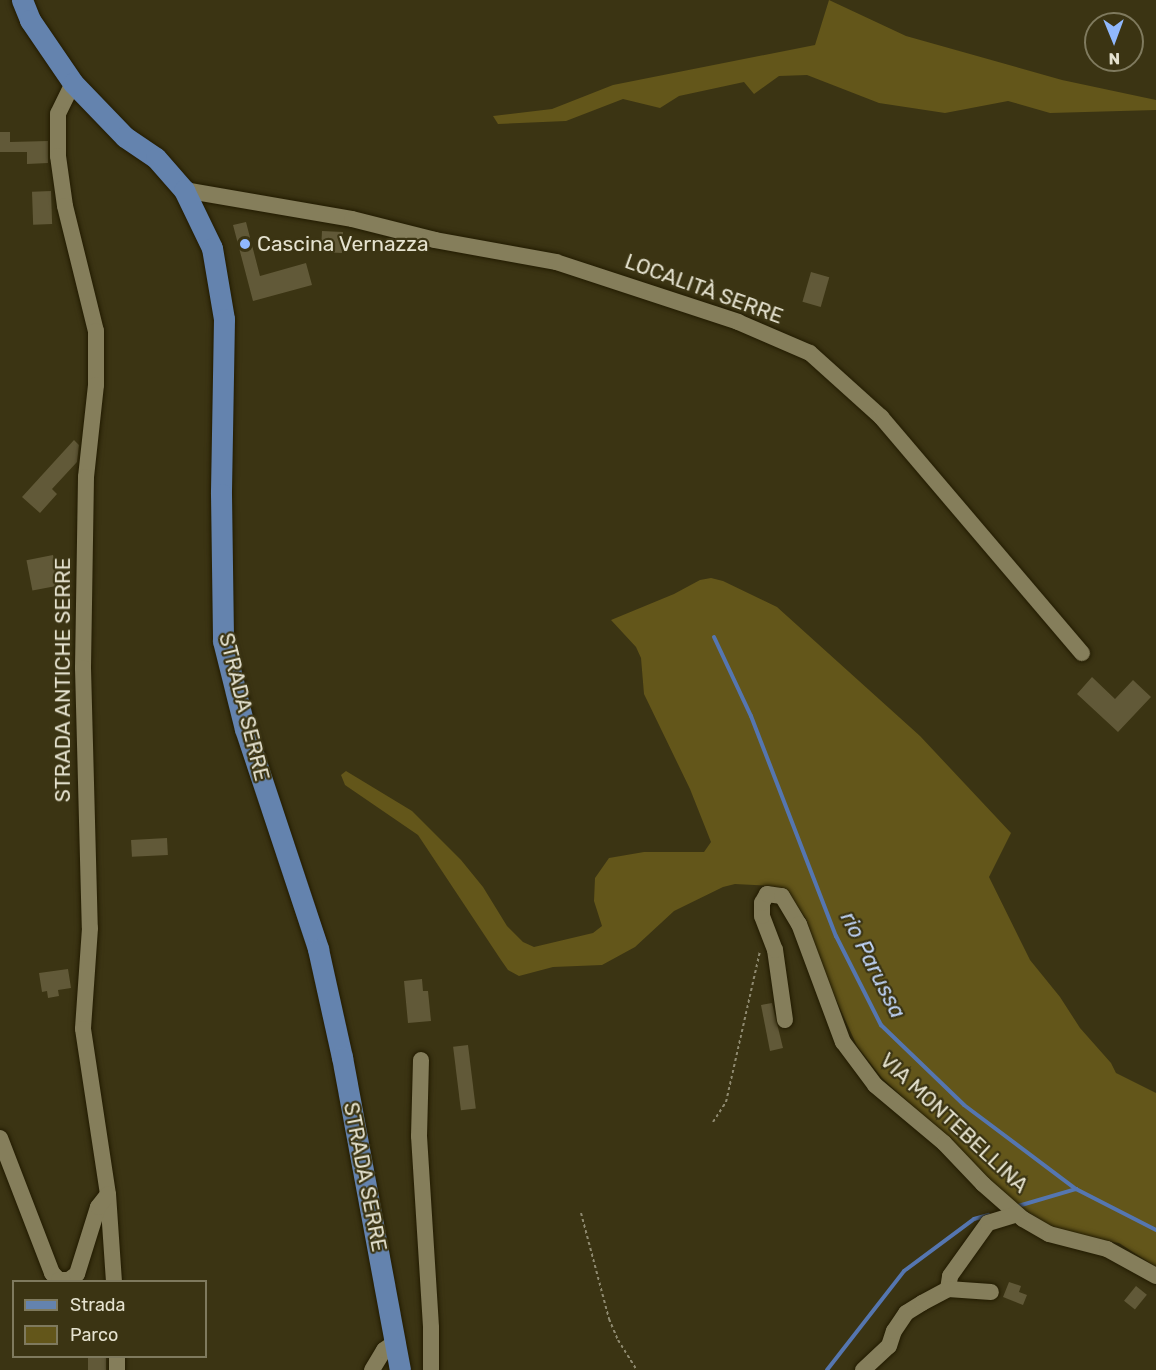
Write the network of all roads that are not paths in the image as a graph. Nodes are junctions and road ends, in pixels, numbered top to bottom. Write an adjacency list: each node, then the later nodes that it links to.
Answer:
1 (22, 0): 2 (main road, STRADA SERRE)
2 (73, 83): 3 (main road, STRADA SERRE); 8 (street, STRADA ANTICHE SERRE)
3 (184, 190): 4 (street, LOCALITÀ SERRE); 14 (main road, STRADA SERRE)
4 (1082, 653)
5 (785, 1020): 9 (street, VIA MONTEBELLINA)
6 (421, 1060): 17 (street)
7 (0, 1138): 8 (street)
8 (108, 1194): 11 (street, STRADA ANTICHE SERRE)
9 (1017, 1214): 10 (street, VIA MONTEBELLINA); 12 (street)
10 (1156, 1276)
11 (114, 1280)
12 (948, 1289): 13 (street); 18 (street)
13 (991, 1292)
14 (396, 1342): 15 (street); 16 (main road, STRADA SERRE)
15 (372, 1370)
16 (400, 1370)
17 (431, 1370)
18 (863, 1370)

